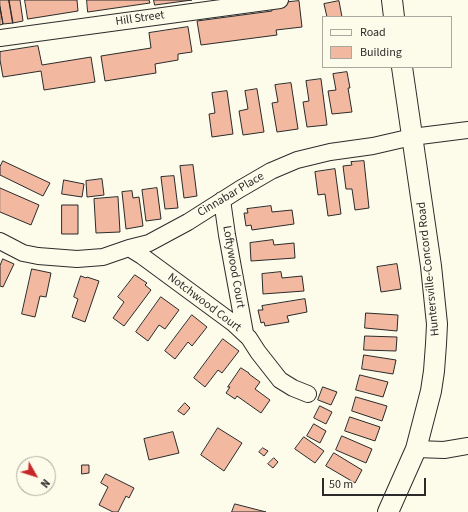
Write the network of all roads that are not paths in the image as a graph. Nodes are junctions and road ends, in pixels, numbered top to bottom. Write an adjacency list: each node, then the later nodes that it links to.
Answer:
1 (280, 0): 4 (street, Hill Street)
2 (392, 0): 3 (main road)
3 (394, 16)
4 (0, 38)
5 (402, 68): 7 (main road, Huntersville-Concord Road)
6 (468, 130): 7 (street, Cinnabar Place)
7 (412, 137): 8 (street, Cinnabar Place); 14 (main road, Huntersville-Concord Road)
8 (222, 200): 10 (street, Cinnabar Place); 11 (street, Loftywood Court)
9 (0, 241): 10 (street, Cinnabar Place)
10 (129, 248): 11 (street, Notchwood Court)
11 (245, 333): 12 (street, Notchwood Court)
12 (308, 394)
13 (468, 446): 14 (street)
14 (416, 449): 15 (main road, Huntersville-Concord Road)
15 (388, 512)

